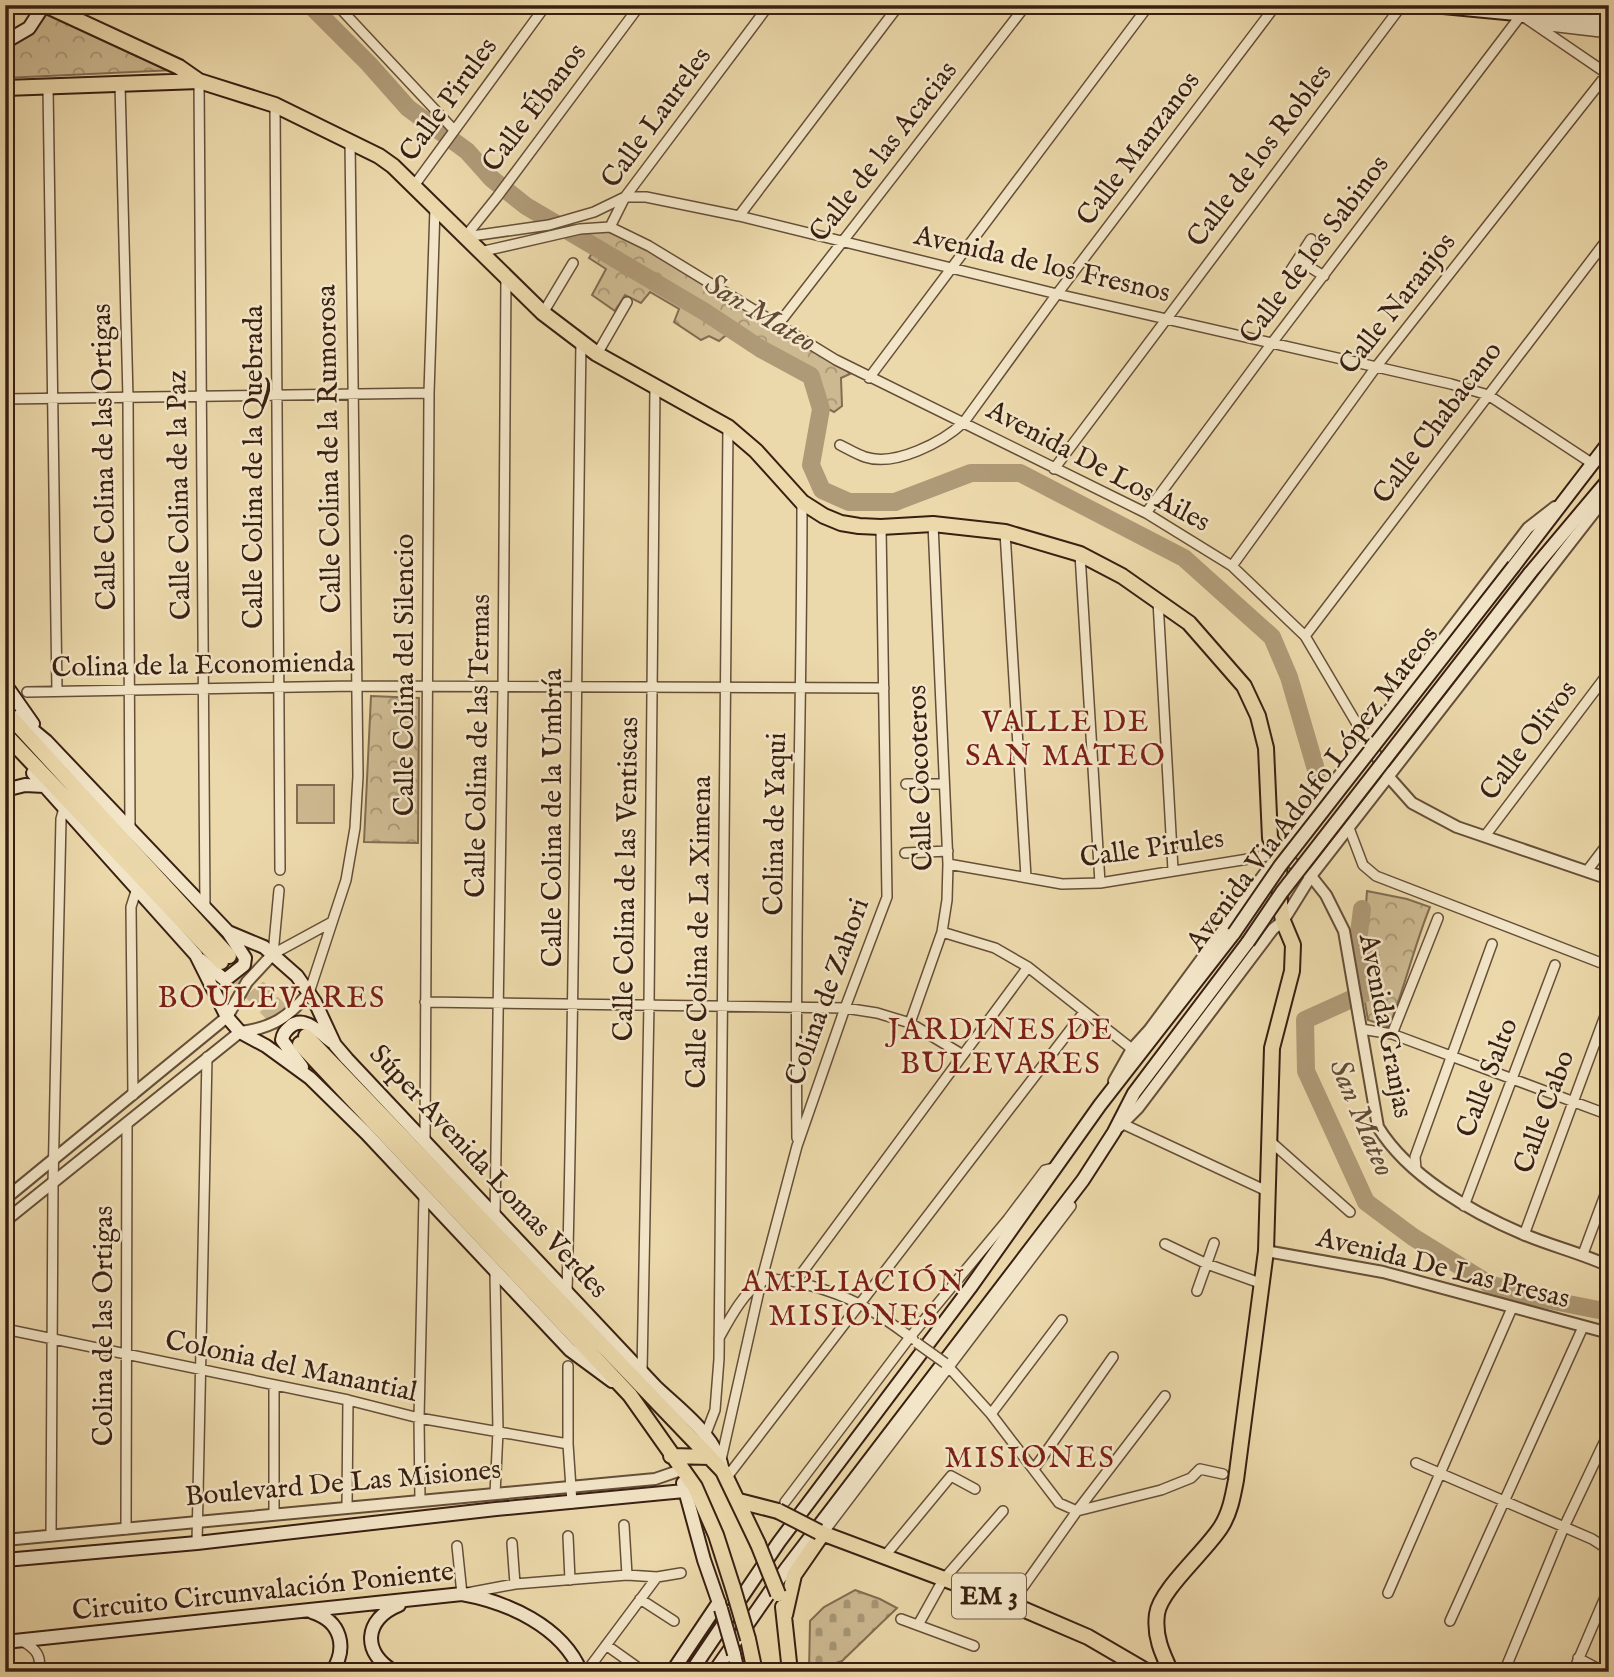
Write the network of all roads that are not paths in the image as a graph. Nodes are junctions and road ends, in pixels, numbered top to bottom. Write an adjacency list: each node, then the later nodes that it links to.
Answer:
1 (17, 5): 14 (main road)
2 (44, 5): 20 (main road); 22 (main road)
3 (337, 5): 27 (street)
4 (546, 5): 27 (street, Calle Pirules)
5 (640, 5): 34 (street, Calle Ébanos)
6 (768, 5): 30 (street, Calle Laureles)
7 (899, 5): 32 (street)
8 (1026, 5): 37 (street, Calle de las Acacias)
9 (1149, 5): 41 (street)
10 (1276, 5): 45 (street, Calle Manzanos)
11 (1402, 5): 48 (street, Calle de los Robles)
12 (1422, 5): 16 (main road)
13 (1552, 5): 15 (main road)
14 (5, 9)
15 (1609, 11)
16 (1521, 15): 17 (main road); 18 (street); 44 (street, Calle de los Sabinos)
17 (1609, 23)
18 (1539, 25): 19 (street); 21 (street)
19 (1609, 33)
20 (5, 42)
21 (1608, 75): 53 (street, Calle Naranjos)
22 (199, 81): 23 (main road); 26 (main road); 60 (street, Calle Colina de la Paz)
23 (120, 84): 24 (main road); 61 (street, Calle Colina de las Ortigas)
24 (48, 87): 25 (main road); 62 (street)
25 (5, 88)
26 (275, 105): 28 (main road); 58 (street, Calle Colina de la Quebrada)
27 (453, 132): 29 (street, Calle Pirules)
28 (349, 141): 29 (main road); 57 (street, Calle Colina de la Rumorosa)
29 (414, 187): 31 (main road)
30 (625, 197): 32 (street, Avenida de los Fresnos); 33 (street, Calle Laureles); 34 (street)
31 (435, 208): 34 (main road); 56 (street, Calle Colina del Silencio)
32 (739, 216): 37 (street, Avenida de los Fresnos)
33 (610, 227): 38 (street, Avenida De Los Ailes); 49 (street, Avenida De Los Ailes)
34 (465, 237): 38 (main road)
35 (1609, 237): 59 (street, Calle Chabacano)
36 (1311, 239): 39 (street)
37 (845, 241): 41 (street, Avenida de los Fresnos); 49 (street, Calle de las Acacias)
38 (481, 252): 43 (main road)
39 (1298, 260): 42 (street); 44 (street)
40 (573, 262): 47 (street)
41 (952, 267): 45 (street, Avenida de los Fresnos); 54 (street)
42 (1289, 273)
43 (506, 276): 47 (main road); 86 (street, Calle Colina de las Termas)
44 (1324, 276): 51 (street, Calle de los Sabinos)
45 (1058, 294): 48 (street, Avenida de los Fresnos); 64 (street, Calle Manzanos)
46 (627, 302): 52 (street)
47 (543, 313): 50 (main road)
48 (1166, 317): 51 (street, Avenida de los Fresnos); 69 (street, Calle de los Robles)
49 (777, 326): 54 (street, Avenida De Los Ailes)
50 (581, 343): 52 (main road); 87 (street, Calle Colina de la Umbría)
51 (1272, 343): 53 (street, Avenida de los Fresnos); 74 (street, Calle de los Sabinos)
52 (597, 354): 55 (main road)
53 (1376, 367): 59 (street, Avenida de los Fresnos); 79 (street, Calle Naranjos)
54 (869, 378): 64 (street, Avenida De Los Ailes)
55 (655, 385): 65 (main road); 88 (street, Calle Colina de las Ventiscas)
56 (429, 393): 57 (street); 85 (street, Calle Colina del Silencio)
57 (352, 394): 58 (street); 84 (street, Calle Colina de la Rumorosa)
58 (276, 395): 60 (street); 90 (street, Calle Colina de la Quebrada)
59 (1488, 395): 68 (street, Avenida de los Fresnos); 81 (street, Calle Chabacano)
60 (202, 396): 61 (street); 93 (street, Calle Colina de la Paz)
61 (128, 398): 62 (street); 94 (street, Calle Colina de las Ortigas)
62 (53, 399): 63 (street); 95 (street)
63 (5, 400)
64 (964, 422): 67 (street, Calle Manzanos); 69 (street, Avenida De Los Ailes)
65 (729, 426): 73 (main road); 89 (street, Calle Colina de La Ximena)
66 (1609, 442): 68 (main road, Avenida Via Adolfo López Mateos)
67 (840, 445)
68 (1593, 464): 72 (main road, Avenida Via Adolfo López Mateos)
69 (1054, 469): 74 (street, Avenida De Los Ailes)
70 (1609, 479): 166 (main road, Avenida Via Adolfo López Mateos, bridge)
71 (1609, 493): 103 (street)
72 (1566, 499): 101 (street); 163 (main road, Avenida Via Adolfo López Mateos, bridge)
73 (802, 502): 76 (main road); 91 (street, Colina de Yaqui)
74 (1146, 513): 79 (street, Avenida De Los Ailes)
75 (933, 524): 76 (main road); 77 (main road); 105 (street, Calle Cocoteros)
76 (881, 527): 92 (street, Colina de Zahori)
77 (1005, 532): 78 (main road); 121 (street)
78 (1080, 554): 80 (main road); 124 (street)
79 (1233, 566): 81 (street, Avenida De Los Ailes)
80 (1158, 599): 116 (main road); 119 (street)
81 (1305, 636): 101 (street, Avenida De Los Ailes)
82 (1609, 672): 112 (street, Calle Olivos)
83 (5, 684): 100 (main road)
84 (355, 686): 85 (street, Colina de la Economienda); 90 (street, Colina de la Economienda); 130 (street, Calle Colina de la Rumorosa)
85 (428, 686): 86 (street, Colina de la Economienda); 140 (street, Calle Colina del Silencio)
86 (503, 686): 87 (street, Colina de la Economienda); 141 (street, Calle Colina de las Termas)
87 (576, 687): 88 (street, Colina de la Economienda); 142 (street, Calle Colina de la Umbría)
88 (652, 687): 89 (street, Colina de la Economienda); 143 (street, Calle Colina de las Ventiscas)
89 (726, 687): 91 (street, Colina de la Economienda); 144 (street, Calle Colina de La Ximena)
90 (279, 688): 93 (street, Colina de la Economienda); 118 (street, Calle Colina de la Quebrada)
91 (802, 688): 92 (street, Colina de la Economienda); 146 (street, Colina de Yaqui)
92 (884, 688): 147 (street, Colina de Zahori)
93 (205, 689): 94 (street, Colina de la Economienda); 127 (street, Calle Colina de la Paz)
94 (130, 690): 95 (street, Colina de la Economienda); 111 (street, Calle Colina de las Ortigas)
95 (57, 691): 96 (street, Colina de la Economienda)
96 (27, 692)
97 (5, 710): 98 (main road, Súper Avenida Lomas Verdes); 100 (main road, Súper Avenida Lomas Verdes)
98 (5, 734)
99 (5, 740): 106 (main road, Súper Avenida Lomas Verdes)
100 (46, 741): 111 (main road, Súper Avenida Lomas Verdes)
101 (1367, 741): 102 (street); 103 (street, Avenida De Los Ailes)
102 (1346, 769): 107 (street); 116 (street)
103 (1388, 776): 107 (street); 112 (street, Avenida De Los Ailes)
104 (906, 784): 105 (street)
105 (944, 784): 114 (street, Calle Cocoteros)
106 (44, 786): 108 (main road); 109 (main road, Súper Avenida Lomas Verdes)
107 (1380, 787): 110 (street)
108 (5, 790)
109 (64, 808): 125 (main road, Súper Avenida Lomas Verdes); 170 (street)
110 (1349, 828): 122 (street); 137 (street)
111 (130, 830): 127 (main road, Súper Avenida Lomas Verdes)
112 (1485, 836): 120 (street, Avenida De Los Ailes)
113 (1609, 842): 120 (street)
114 (948, 851): 115 (street); 117 (street, Calle Cocoteros)
115 (905, 853)
116 (1279, 854): 119 (street, Calle Pirules); 122 (street, Avenida Granjas); 129 (main road); 155 (street)
117 (948, 864): 121 (street, Calle Pirules); 132 (street, Calle Cocoteros)
118 (280, 870)
119 (1173, 870): 124 (street, Calle Pirules)
120 (1587, 871): 123 (street, Avenida De Los Ailes)
121 (1026, 877): 124 (street, Calle Pirules)
122 (1311, 877): 129 (street); 151 (street, Avenida Granjas)
123 (1609, 878)
124 (1100, 883)
125 (137, 888): 135 (main road, Súper Avenida Lomas Verdes); 161 (street)
126 (279, 890): 134 (street)
127 (205, 908): 131 (main road, Súper Avenida Lomas Verdes)
128 (1438, 918): 153 (street)
129 (1283, 921): 166 (street); 167 (main road)
130 (332, 922): 134 (street); 139 (street, Calle Colina de la Rumorosa)
131 (228, 932): 134 (main road, Súper Avenida Lomas Verdes); 135 (main road)
132 (942, 932): 138 (street); 150 (street, Calle Cocoteros)
133 (1492, 944): 158 (street)
134 (273, 954): 139 (main road, Súper Avenida Lomas Verdes); 149 (street)
135 (195, 955): 149 (main road, Súper Avenida Lomas Verdes)
136 (1555, 965): 160 (street, Calle Salto)
137 (1609, 966)
138 (1028, 967): 148 (street); 156 (street)
139 (309, 993): 152 (street); 154 (main road, Súper Avenida Lomas Verdes)
140 (425, 1002): 141 (street); 168 (street, Calle Colina del Silencio)
141 (498, 1003): 142 (street); 181 (street, Calle Colina de las Termas)
142 (574, 1004): 143 (street); 195 (street, Calle Colina de la Umbría)
143 (649, 1004): 144 (street); 210 (street, Calle Colina de las Ventiscas)
144 (722, 1005): 146 (street); 203 (street, Calle Colina de La Ximena)
145 (1609, 1005): 162 (street, Calle Cabo)
146 (795, 1006): 147 (street); 169 (street, Colina de Yaqui)
147 (845, 1008): 150 (street); 169 (street, Colina de Zahori)
148 (1084, 1012): 155 (street); 196 (street)
149 (227, 1017): 152 (main road, Súper Avenida Lomas Verdes); 161 (street)
150 (910, 1023): 156 (street)
151 (1362, 1029): 153 (street); 172 (street, Avenida Granjas)
152 (240, 1032): 157 (street); 159 (main road, Súper Avenida Lomas Verdes)
153 (1392, 1034): 158 (street)
154 (335, 1045): 159 (main road); 168 (main road, Súper Avenida Lomas Verdes)
155 (1132, 1049): 163 (street)
156 (963, 1055): 191 (street)
157 (207, 1057): 165 (street); 209 (street)
158 (1451, 1057): 160 (street); 172 (street)
159 (310, 1078): 177 (main road, Súper Avenida Lomas Verdes)
160 (1510, 1080): 162 (street); 179 (street, Calle Salto)
161 (133, 1095): 170 (street)
162 (1571, 1103): 164 (street); 183 (street, Calle Cabo)
163 (1100, 1105): 171 (main road, Avenida Via Adolfo López Mateos)
164 (1609, 1115)
165 (127, 1123): 174 (street); 205 (street, Colina de las Ortigas)
166 (1118, 1128): 173 (main road, Avenida Via Adolfo López Mateos); 176 (street)
167 (1270, 1141): 176 (main road); 180 (street)
168 (425, 1143): 181 (main road, Súper Avenida Lomas Verdes)
169 (797, 1146): 192 (street, Colina de Zahori)
170 (53, 1160): 174 (street); 178 (street)
171 (1058, 1166): 204 (street, Avenida Via Adolfo López Mateos); 288 (main road, Avenida Via Adolfo López Mateos)
172 (1416, 1169): 179 (street, Avenida Granjas)
173 (1083, 1181): 207 (street, Avenida Via Adolfo López Mateos); 289 (main road, Avenida Via Adolfo López Mateos)
174 (53, 1184): 182 (street); 202 (street)
175 (1609, 1184): 187 (street)
176 (1269, 1192): 186 (main road)
177 (424, 1196): 190 (main road, Súper Avenida Lomas Verdes); 216 (street)
178 (5, 1199)
179 (1464, 1206): 183 (street, Avenida Granjas)
180 (1350, 1212)
181 (495, 1216): 195 (main road, Súper Avenida Lomas Verdes)
182 (5, 1221)
183 (1524, 1235): 187 (street, Avenida Granjas)
184 (1214, 1243): 188 (street)
185 (1165, 1244): 188 (street)
186 (1266, 1251): 193 (main road); 197 (street, Avenida De Las Presas)
187 (1583, 1254): 189 (street, Avenida Granjas)
188 (1207, 1264): 193 (street); 194 (street)
189 (1609, 1266)
190 (495, 1273): 212 (main road, Súper Avenida Lomas Verdes); 217 (street)
191 (796, 1281): 192 (street); 196 (street)
192 (761, 1282): 203 (street); 224 (street, Colina de Zahori)
193 (1260, 1283): 294 (main road)
194 (1197, 1291)
195 (567, 1292): 210 (main road, Súper Avenida Lomas Verdes)
196 (858, 1303): 204 (street); 224 (street)
197 (1512, 1308): 199 (street, Avenida De Las Presas); 229 (street)
198 (1062, 1320): 215 (street)
199 (1583, 1327): 201 (street, Avenida De Las Presas); 235 (street)
200 (5, 1329): 202 (street, Colonia del Manantial)
201 (1609, 1333)
202 (52, 1338): 205 (street, Colonia del Manantial); 248 (street)
203 (719, 1339): 219 (street, Calle Colina de La Ximena)
204 (914, 1340): 207 (street, bridge); 238 (street, Avenida Via Adolfo López Mateos)
205 (126, 1354): 209 (street, Colonia del Manantial); 246 (street, Colina de las Ortigas)
206 (1113, 1357): 226 (street)
207 (947, 1365): 215 (street); 247 (street, Avenida Via Adolfo López Mateos)
208 (568, 1366): 220 (street)
209 (199, 1370): 211 (street, Colonia del Manantial); 243 (street)
210 (642, 1373): 219 (main road, Súper Avenida Lomas Verdes)
211 (274, 1385): 214 (street, Colonia del Manantial); 242 (street)
212 (630, 1395): 221 (main road, Súper Avenida Lomas Verdes); 224 (main road, Súper Avenida Lomas Verdes)
213 (1165, 1396): 241 (street)
214 (348, 1400): 216 (street, Colonia del Manantial); 239 (street)
215 (990, 1414): 226 (street)
216 (419, 1418): 217 (street, Colonia del Manantial); 234 (street)
217 (498, 1431): 220 (street, Colonia del Manantial); 233 (street)
218 (1609, 1432): 245 (street)
219 (705, 1436): 224 (main road, Súper Avenida Lomas Verdes)
220 (568, 1444): 230 (street)
221 (671, 1456): 224 (main road); 225 (main road, Súper Avenida Lomas Verdes)
222 (1202, 1458): 227 (street)
223 (1416, 1463): 229 (street)
224 (720, 1466): 236 (main road, Súper Avenida Lomas Verdes)
225 (684, 1469): 230 (street, Boulevard De Las Misiones); 232 (main road); 291 (main road, Súper Avenida Lomas Verdes, bridge)
226 (1034, 1469): 241 (street)
227 (1200, 1469): 228 (street); 241 (street)
228 (1223, 1474)
229 (1440, 1474): 235 (street); 264 (street)
230 (571, 1488): 233 (street, Boulevard De Las Misiones); 237 (street)
231 (975, 1489): 255 (street)
232 (684, 1491): 237 (main road, Boulevard De Las Misiones); 269 (main road)
233 (495, 1494): 234 (street, Boulevard De Las Misiones)
234 (420, 1500): 239 (street, Boulevard De Las Misiones)
235 (1503, 1500): 245 (street); 274 (street)
236 (739, 1501): 238 (main road); 271 (main road, Súper Avenida Lomas Verdes, bridge)
237 (572, 1503): 251 (main road, Boulevard De Las Misiones)
238 (781, 1506): 247 (main road, bridge)
239 (347, 1507): 242 (street, Boulevard De Las Misiones)
240 (1003, 1511): 261 (street)
241 (1077, 1511): 268 (street)
242 (274, 1514): 243 (street, Boulevard De Las Misiones)
243 (197, 1522): 246 (street, Boulevard De Las Misiones); 251 (street)
244 (624, 1525): 258 (street)
245 (1564, 1527): 254 (street); 295 (street)
246 (126, 1529): 248 (street, Boulevard De Las Misiones)
247 (821, 1532): 255 (main road, EM 3); 271 (main road)
248 (51, 1536): 250 (street, Boulevard De Las Misiones)
249 (568, 1536): 260 (street)
250 (5, 1540)
251 (197, 1543): 256 (main road, Boulevard De Las Misiones)
252 (512, 1543): 262 (street)
253 (457, 1546): 265 (street)
254 (1609, 1550)
255 (884, 1557): 261 (main road, EM 3)
256 (5, 1560)
257 (681, 1573): 259 (street)
258 (626, 1575): 259 (street); 260 (street)
259 (657, 1577): 266 (street)
260 (570, 1580): 262 (street)
261 (943, 1580): 268 (main road, EM 3); 275 (street)
262 (515, 1584): 265 (street)
263 (1609, 1588): 280 (street)
264 (1388, 1593)
265 (462, 1594): 267 (main road, Circuito Circunvalación Poniente); 284 (main road, Circuito Circunvalación Poniente)
266 (640, 1599): 273 (street); 278 (street)
267 (409, 1601): 270 (main road, Circuito Circunvalación Poniente); 283 (main road)
268 (1011, 1604): 293 (main road, EM 3)
269 (720, 1606): 287 (main road); 290 (main road, bridge)
270 (305, 1611): 276 (main road, Circuito Circunvalación Poniente); 282 (main road)
271 (785, 1615): 292 (main road, Súper Avenida Lomas Verdes)
272 (901, 1619): 275 (street)
273 (674, 1621)
274 (1450, 1621)
275 (918, 1625): 279 (street)
276 (22, 1640): 277 (main road, Circuito Circunvalación Poniente); 281 (street)
277 (5, 1642)
278 (606, 1645): 285 (street); 286 (street)
279 (974, 1646)
280 (1578, 1658): 296 (street); 297 (street)
281 (38, 1672)
282 (332, 1672)
283 (395, 1672)
284 (580, 1672)
285 (586, 1672)
286 (644, 1672)
287 (672, 1672)
288 (691, 1672)
289 (714, 1672)
290 (737, 1672)
291 (755, 1672)
292 (790, 1672)
293 (1148, 1672)
294 (1171, 1672)
295 (1508, 1672)
296 (1573, 1672)
297 (1604, 1672)

